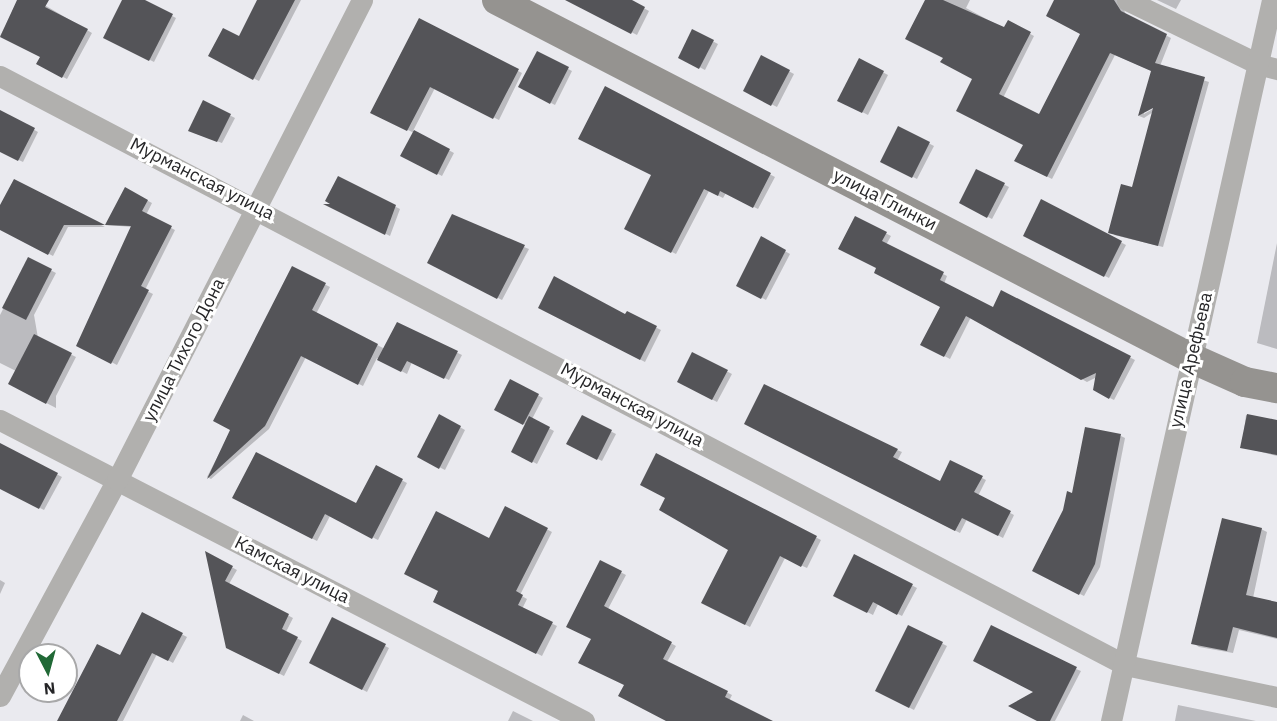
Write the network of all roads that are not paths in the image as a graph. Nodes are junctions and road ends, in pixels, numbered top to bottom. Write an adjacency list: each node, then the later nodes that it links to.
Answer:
1 (362, 0): 7 (street, улица Тихого Дона)
2 (497, 0): 8 (street, улица Глинки)
3 (1127, 0): 5 (street)
4 (1272, 0): 5 (street, улица Арефьева)
5 (1267, 67): 8 (street, улица Арефьева)
6 (0, 76): 7 (street, Мурманская улица)
7 (258, 207): 11 (street, улица Тихого Дона); 12 (street, Мурманская улица)
8 (1191, 358): 9 (street, улица Глинки); 12 (street, улица Арефьева)
9 (1277, 388)
10 (0, 420): 11 (street, Камская улица)
11 (117, 480): 13 (street, улица Тихого Дона); 15 (street, Камская улица)
12 (1125, 665): 14 (street, Мурманская улица); 16 (street, улица Арефьева)
13 (0, 696)
14 (1277, 697)
15 (585, 721)
16 (1111, 721)

